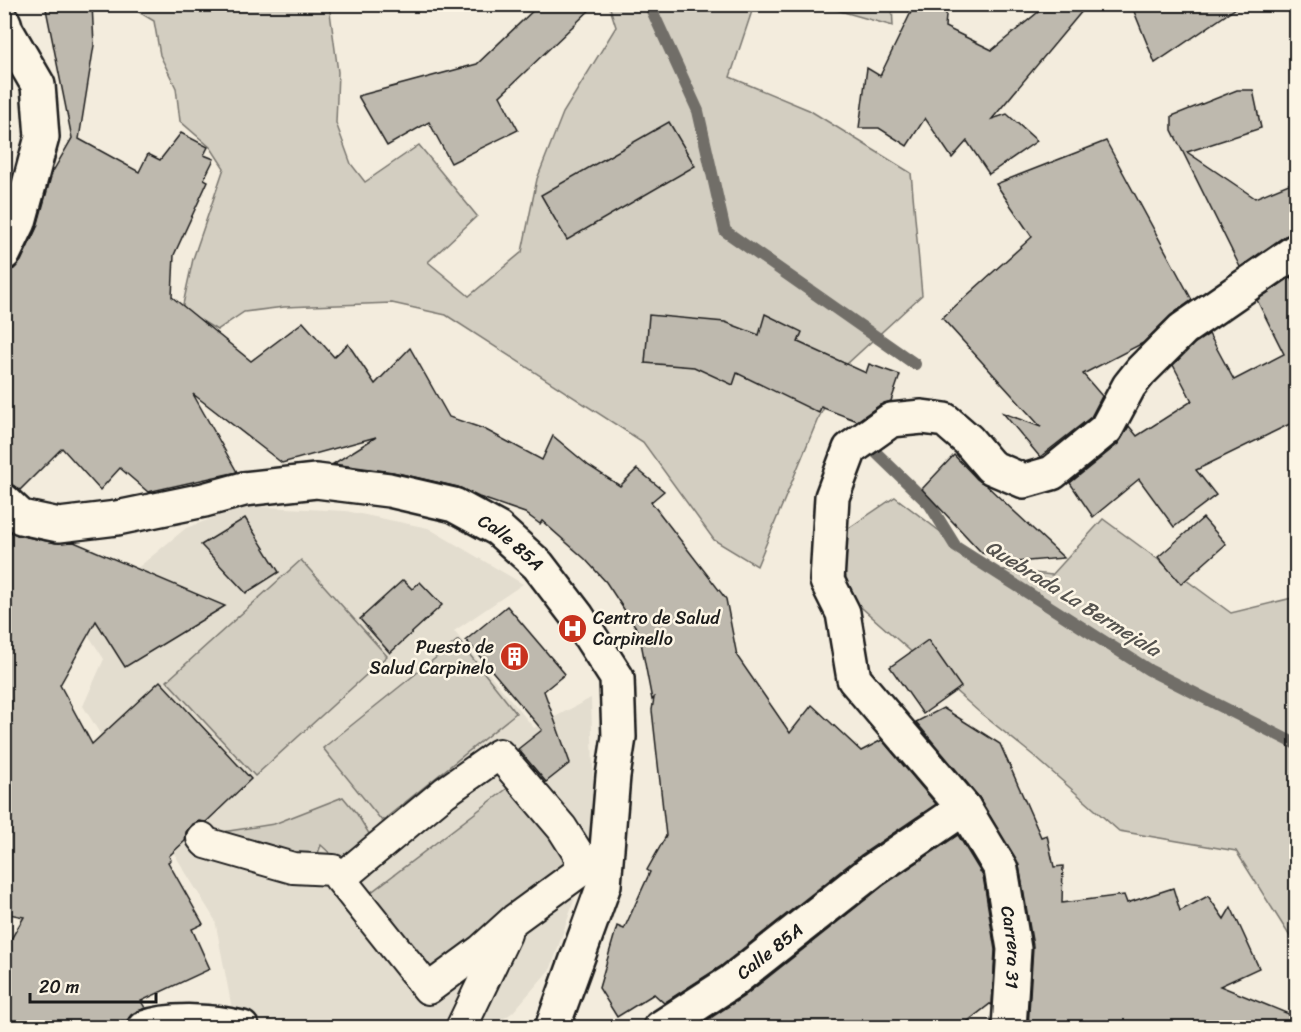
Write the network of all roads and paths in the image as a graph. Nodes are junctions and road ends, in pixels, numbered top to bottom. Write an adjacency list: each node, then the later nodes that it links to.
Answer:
1 (6, 19): 3 (street)
2 (1296, 251): 5 (street)
3 (4, 253)
4 (4, 501): 12 (street, Calle 85A)
5 (963, 808): 13 (street, Calle 85A); 14 (street, Carrera 31)
6 (202, 838): 7 (street)
7 (340, 879): 8 (street); 8 (street)
8 (515, 919): 11 (street)
9 (144, 1028): 10 (street)
10 (242, 1028)
11 (460, 1028)
12 (552, 1028)
13 (660, 1028)
14 (1009, 1028)

